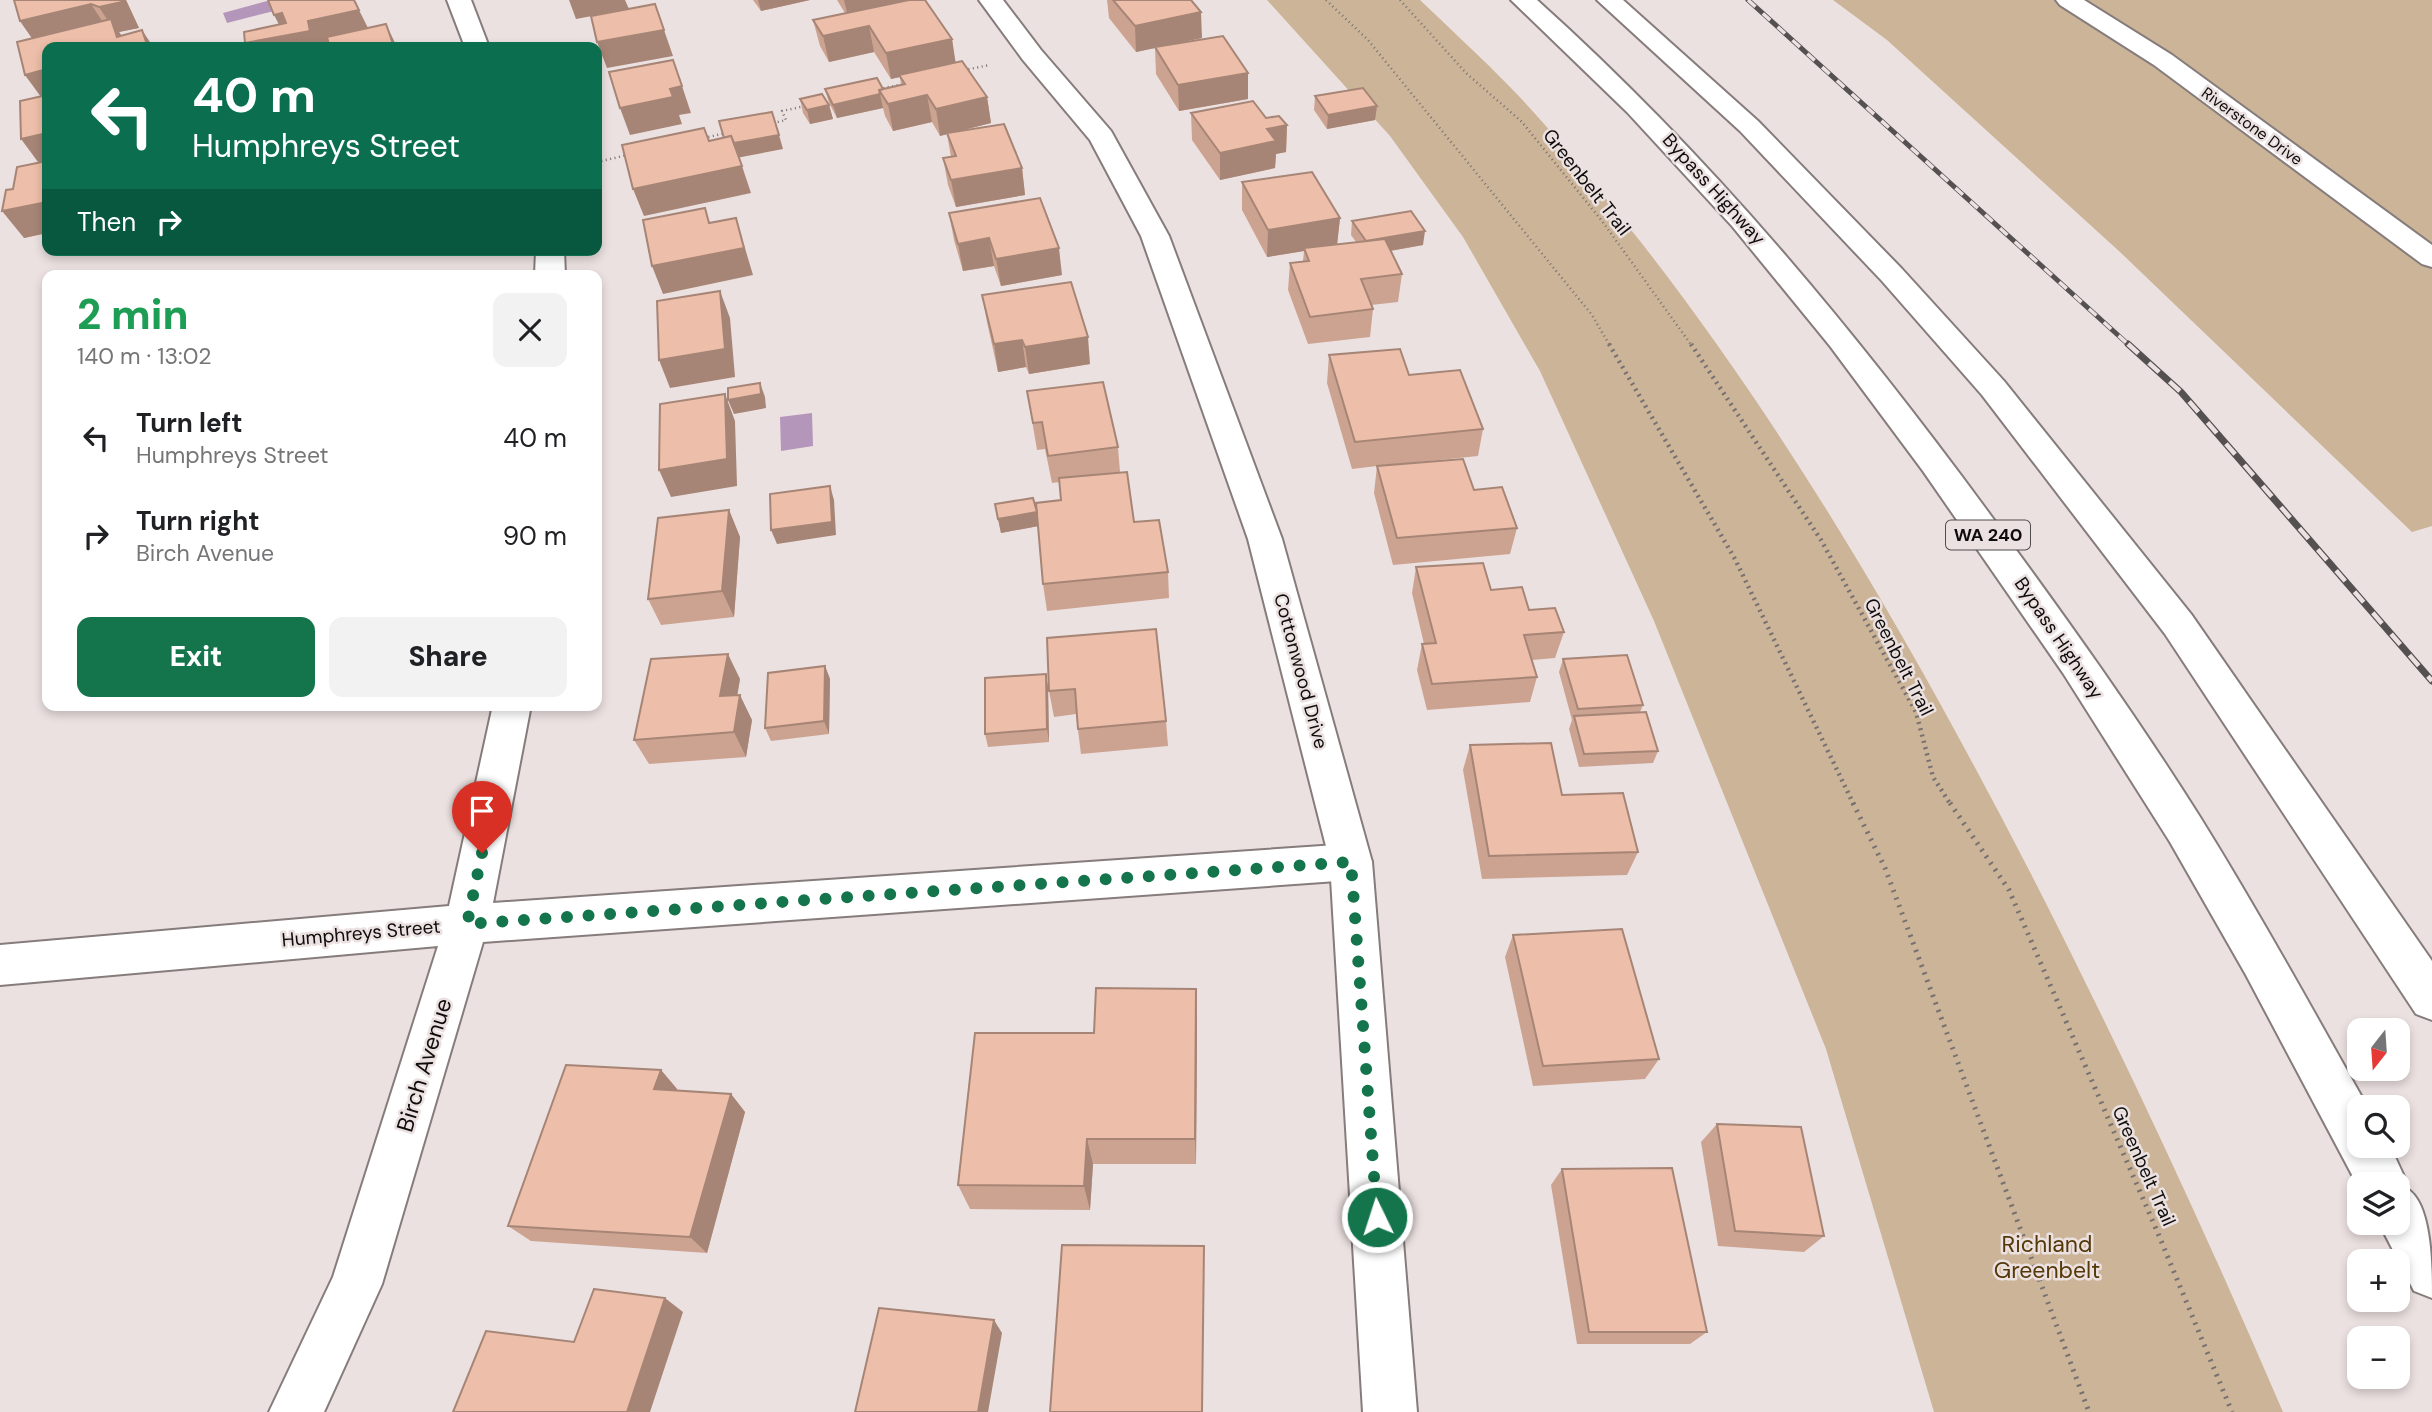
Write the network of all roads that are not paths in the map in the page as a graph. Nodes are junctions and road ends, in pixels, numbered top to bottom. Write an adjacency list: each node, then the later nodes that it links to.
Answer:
1 (459, 0): 6 (main road)
2 (991, 0): 9 (main road, Cottonwood Drive)
3 (1523, 0): 13 (main road, Bypass Highway / WA 240)
4 (1609, 0): 12 (main road)
5 (2068, 0): 7 (main road, Riverstone Drive)
6 (475, 42)
7 (2432, 258)
8 (511, 711): 10 (main road, Birch Avenue)
9 (1351, 862): 10 (main road, Humphreys Street); 17 (main road, Cottonwood Drive)
10 (467, 924): 11 (main road, Humphreys Street); 16 (main road, Birch Avenue)
11 (0, 965)
12 (2432, 999)
13 (2347, 1117)
14 (2410, 1232): 15 (main road)
15 (2432, 1273)
16 (296, 1412)
17 (1390, 1412)

